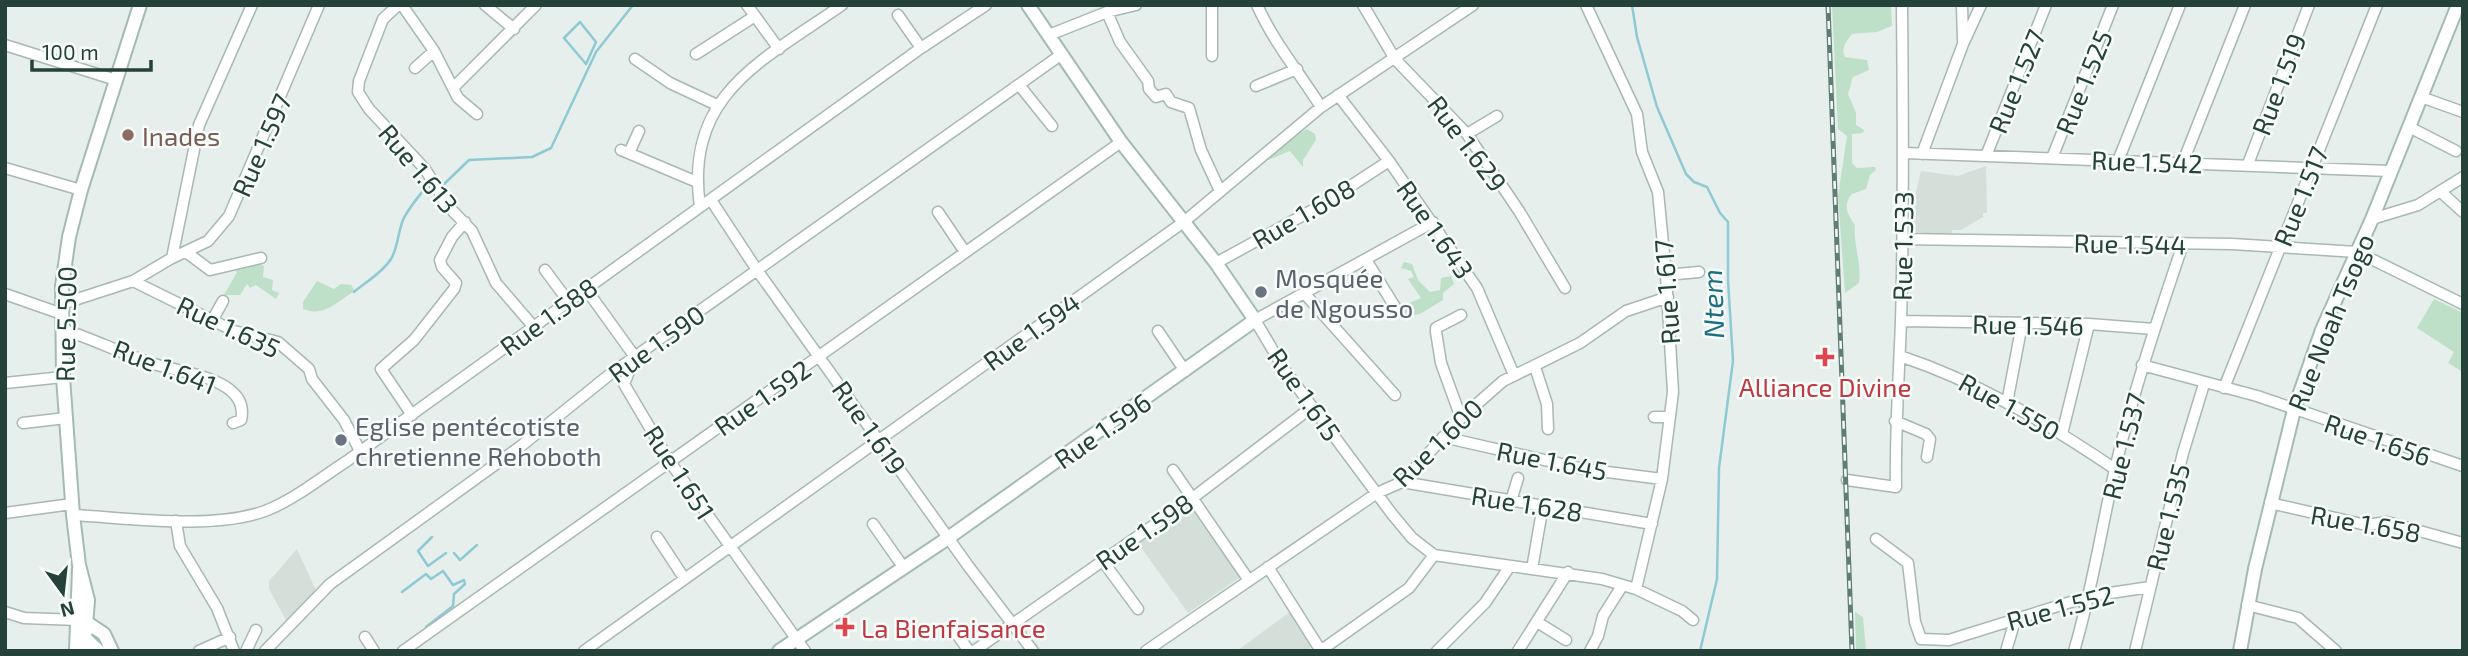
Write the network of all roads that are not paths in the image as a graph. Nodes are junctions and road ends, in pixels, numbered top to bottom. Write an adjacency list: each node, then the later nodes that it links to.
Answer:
1 (140, 5): 44 (main road, Rue 5.500)
2 (252, 5): 91 (street)
3 (319, 5): 88 (street, Rue 1.597)
4 (400, 5): 36 (street); 83 (street, Rue 1.613)
5 (485, 5): 30 (street)
6 (537, 5): 30 (street)
7 (747, 5): 29 (street)
8 (842, 5): 35 (street)
9 (986, 5): 34 (street, Rue 1.588)
10 (1028, 5): 31 (main road, Rue 1.615)
11 (1136, 5): 27 (street)
12 (1212, 5): 39 (street)
13 (1258, 5): 43 (street)
14 (1363, 5): 41 (street, Rue 1.629)
15 (1473, 5): 41 (street, Rue 1.594)
16 (1586, 5): 98 (street, Rue 1.617)
17 (1902, 5): 61 (street, Rue 1.533)
18 (1962, 5): 32 (street)
19 (1981, 5): 32 (street)
20 (2046, 5): 63 (street, Rue 1.527)
21 (2113, 5): 64 (street, Rue 1.525)
22 (2180, 5): 65 (street)
23 (2245, 5): 67 (street)
24 (2309, 5): 68 (street, Rue 1.519)
25 (2377, 5): 69 (street, Rue 1.517)
26 (2459, 5): 49 (main road, Rue Noah Tsogo)
27 (1107, 12): 31 (street); 75 (street)
28 (898, 15): 34 (street)
29 (755, 16): 35 (street); 37 (street)
30 (514, 29): 47 (street)
31 (1049, 35): 38 (main road, Rue 1.615)
32 (1963, 44): 62 (street)
33 (5, 45): 44 (street)
34 (921, 48): 77 (street, Rue 1.588)
35 (779, 49): 50 (street)
36 (434, 51): 42 (street); 47 (street)
37 (696, 54)
38 (1062, 54): 45 (street, Rue 1.590); 59 (main road, Rue 1.615)
39 (1212, 56)
40 (635, 59): 50 (street)
41 (1395, 59): 48 (street, Rue 1.594); 58 (street, Rue 1.629)
42 (415, 68)
43 (1297, 69): 46 (street); 51 (street)
44 (116, 80): 74 (main road, Rue 5.500)
45 (1020, 86): 55 (street); 96 (street, Rue 1.590)
46 (1256, 86)
47 (454, 88): 53 (street)
48 (1338, 95): 51 (street, Rue 1.594); 66 (street, Rue 1.643)
49 (2421, 97): 52 (street); 56 (main road, Rue Noah Tsogo)
50 (717, 105): 73 (street)
51 (1321, 107): 75 (street, Rue 1.594)
52 (2463, 112)
53 (477, 114)
54 (1497, 116): 58 (street)
55 (1052, 126)
56 (2409, 127): 60 (street); 71 (main road, Rue Noah Tsogo)
57 (639, 131): 73 (street)
58 (1466, 134): 100 (street, Rue 1.629)
59 (1121, 142): 82 (main road, Rue 1.615); 89 (street, Rue 1.592)
60 (2456, 151)
61 (1904, 153): 62 (street, Rue 1.542); 85 (street, Rue 1.533)
62 (1922, 154): 63 (street, Rue 1.542)
63 (1986, 156): 64 (street, Rue 1.542)
64 (2052, 158): 65 (street, Rue 1.542)
65 (2118, 160): 67 (street, Rue 1.542)
66 (1389, 161): 84 (street, Rue 1.643); 94 (street, Rue 1.608)
67 (2183, 162): 68 (street, Rue 1.542)
68 (2248, 164): 69 (street, Rue 1.542)
69 (2312, 166): 71 (street, Rue 1.542); 87 (street, Rue 1.517)
70 (5, 168): 74 (street)
71 (2390, 171): 81 (main road, Rue Noah Tsogo)
72 (2463, 177): 76 (street)
73 (697, 182): 78 (street)
74 (81, 190): 109 (main road, Rue 5.500)
75 (1220, 191): 82 (street, Rue 1.594)
76 (2441, 192): 80 (street); 81 (street)
77 (711, 200): 78 (street, Rue 1.588); 96 (street, Rue 1.619)
78 (700, 207): 101 (street, Rue 1.588)
79 (938, 212): 89 (street)
80 (2463, 212)
81 (2372, 219): 90 (main road, Rue Noah Tsogo)
82 (1185, 221): 94 (main road, Rue 1.615); 146 (street, Rue 1.594)
83 (465, 222): 116 (street, Rue 1.613); 135 (street)
84 (1433, 222): 93 (street, Rue 1.596); 126 (street, Rue 1.643)
85 (1903, 239): 86 (street, Rue 1.544); 113 (street, Rue 1.533)
86 (2183, 244): 87 (street, Rue 1.544); 118 (street, Rue 1.537)
87 (2279, 247): 90 (street, Rue 1.544); 130 (street, Rue 1.517)
88 (186, 252): 91 (street, Rue 1.597); 92 (street)
89 (965, 252): 120 (street, Rue 1.592)
90 (2357, 252): 107 (street); 134 (main road, Rue Noah Tsogo)
91 (172, 258): 99 (street, Rue 1.597)
92 (261, 258)
93 (1366, 260): 102 (street, Rue 1.596); 108 (street)
94 (1216, 263): 112 (main road, Rue 1.615)
95 (545, 270): 106 (street)
96 (757, 270): 120 (street, Rue 1.619); 122 (street, Rue 1.590)
97 (1699, 272): 98 (street)
98 (1666, 275): 104 (street, Rue 1.617)
99 (133, 281): 109 (street, Rue 1.597); 111 (street, Rue 1.635)
100 (1565, 288)
101 (586, 289): 106 (street, Rue 1.588); 122 (street)
102 (1304, 293): 112 (street, Rue 1.596); 131 (street)
103 (5, 294): 109 (street)
104 (1668, 297): 124 (street, Rue 1.600); 136 (street, Rue 1.617)
105 (223, 301): 111 (street)
106 (568, 301): 116 (street, Rue 1.588)
107 (2463, 304)
108 (1395, 307)
109 (62, 309): 117 (main road, Rue 5.500)
110 (1461, 315): 139 (street)
111 (213, 319): 147 (street, Rue 1.635)
112 (1255, 320): 125 (main road, Rue 1.596); 133 (street, Rue 1.615)
113 (1901, 321): 114 (street, Rue 1.546); 121 (street, Rue 1.533)
114 (2022, 324): 115 (street, Rue 1.546); 132 (street)
115 (2089, 324): 118 (street, Rue 1.546); 144 (street)
116 (533, 326): 135 (street, Rue 1.588)
117 (62, 329): 127 (main road, Rue 5.500); 142 (street, Rue 1.641)
118 (2154, 329): 123 (street, Rue 1.537)
119 (1158, 331): 125 (street)
120 (820, 356): 146 (street, Rue 1.619); 149 (street, Rue 1.592)
121 (1899, 356): 132 (street, Rue 1.550); 140 (street, Rue 1.533)
122 (635, 357): 149 (street, Rue 1.651); 211 (street, Rue 1.590)
123 (2142, 365): 129 (street, Rue 1.656); 151 (street, Rue 1.537)
124 (1535, 367): 126 (street, Rue 1.600); 143 (street)
125 (1185, 371): 168 (main road, Rue 1.596)
126 (1514, 375): 139 (street, Rue 1.600)
127 (63, 377): 128 (street); 138 (main road, Rue 5.500)
128 (5, 383)
129 (2204, 384): 130 (street, Rue 1.656); 183 (street, Rue 1.535)
130 (2224, 388): 134 (street, Rue 1.656)
131 (1395, 395)
132 (2007, 403): 144 (street, Rue 1.550)
133 (1312, 407): 157 (street, Rue 1.615); 158 (street, Rue 1.598)
134 (2294, 410): 150 (street, Rue 1.656); 160 (main road, Rue Noah Tsogo)
135 (412, 415): 147 (street, Rue 1.588)
136 (1670, 416): 137 (street); 154 (street, Rue 1.617)
137 (1654, 417)
138 (66, 418): 141 (street); 162 (main road, Rue 5.500)
139 (1461, 418): 145 (street, Rue 1.600)
140 (1895, 421): 148 (street); 155 (street, Rue 1.533)
141 (23, 423)
142 (233, 423)
143 (1548, 429)
144 (2062, 434): 151 (street, Rue 1.550)
145 (1443, 437): 154 (street, Rue 1.645); 156 (street, Rue 1.600)
146 (879, 440): 168 (street, Rue 1.619); 171 (street, Rue 1.594)
147 (360, 451): 164 (street, Rue 1.588)
148 (1927, 457)
149 (670, 461): 171 (street, Rue 1.651); 213 (street, Rue 1.592)
150 (2463, 466)
151 (2115, 469): 185 (street, Rue 1.537)
152 (1173, 470): 158 (street)
153 (1518, 478): 159 (street)
154 (1662, 479): 166 (street, Rue 1.617)
155 (1847, 480)
156 (1402, 482): 157 (street, Rue 1.600); 159 (street, Rue 1.628)
157 (1377, 494): 172 (street, Rue 1.615); 176 (street, Rue 1.600)
158 (1194, 496): 173 (street, Rue 1.598); 181 (street)
159 (1511, 501): 161 (street, Rue 1.628)
160 (2270, 503): 170 (street, Rue 1.658); 187 (main road, Rue Noah Tsogo)
161 (1543, 505): 166 (street, Rue 1.628); 178 (street)
162 (73, 510): 163 (street, Rue 1.588); 164 (street, Rue 1.588); 174 (main road, Rue 5.500)
163 (5, 513)
164 (176, 521): 199 (street)
165 (873, 524): 177 (street)
166 (1652, 524): 184 (street, Rue 1.617)
167 (657, 537): 180 (street)
168 (948, 538): 177 (main road, Rue 1.596); 194 (street, Rue 1.619)
169 (1876, 539): 203 (street)
170 (2463, 543)
171 (728, 545): 180 (street, Rue 1.594); 201 (street, Rue 1.651)
172 (1434, 555): 175 (street); 221 (street)
173 (1102, 559): 188 (street); 194 (street, Rue 1.598)
174 (79, 565): 186 (main road, Rue 5.500); 192 (main road)
175 (1510, 566): 178 (street); 222 (street)
176 (1268, 567): 181 (street, Rue 1.600); 221 (street)
177 (904, 568): 201 (main road, Rue 1.596)
178 (1532, 569): 179 (street)
179 (1568, 572): 182 (street); 193 (street)
180 (684, 578): 214 (street, Rue 1.594)
181 (1248, 579): 220 (street, Rue 1.600)
182 (1622, 586): 184 (street); 224 (street)
183 (2150, 587): 185 (street, Rue 1.552); 228 (street, Rue 1.535)
184 (1636, 589): 191 (street)
185 (2090, 596): 190 (street, Rue 1.552); 227 (street, Rue 1.537)
186 (88, 600): 192 (main road, Rue 5.500); 197 (main road)
187 (2247, 605): 229 (main road, Rue Noah Tsogo); 230 (street)
188 (1138, 609)
189 (5, 612): 192 (street)
190 (2015, 617): 203 (street, Rue 1.552); 226 (street)
191 (1693, 620)
192 (83, 621): 197 (main road); 198 (main road, Rue 5.500)
193 (1537, 622): 202 (street); 223 (street)
194 (1015, 624): 218 (street, Rue 1.598); 219 (street, Rue 1.619)
195 (256, 630): 210 (street)
196 (954, 630): 217 (street)
197 (104, 634): 207 (main road)
198 (82, 635): 204 (main road); 205 (main road, Rue 5.500); 206 (main road)
199 (230, 637): 208 (street); 209 (street)
200 (365, 637): 212 (street)
201 (797, 639): 215 (main road, Rue 1.596); 216 (street, Rue 1.651)
202 (1566, 640)
203 (1949, 640): 225 (street)
204 (76, 651)
205 (85, 651)
206 (99, 651)
207 (112, 651)
208 (199, 651)
209 (234, 651)
210 (246, 651)
211 (265, 651)
212 (374, 651)
213 (403, 651)
214 (584, 651)
215 (779, 651)
216 (805, 651)
217 (969, 651)
218 (974, 651)
219 (1033, 651)
220 (1146, 651)
221 (1320, 651)
222 (1437, 651)
223 (1518, 651)
224 (1590, 651)
225 (1945, 651)
226 (2006, 651)
227 (2074, 651)
228 (2135, 651)
229 (2240, 651)
230 (2336, 651)

